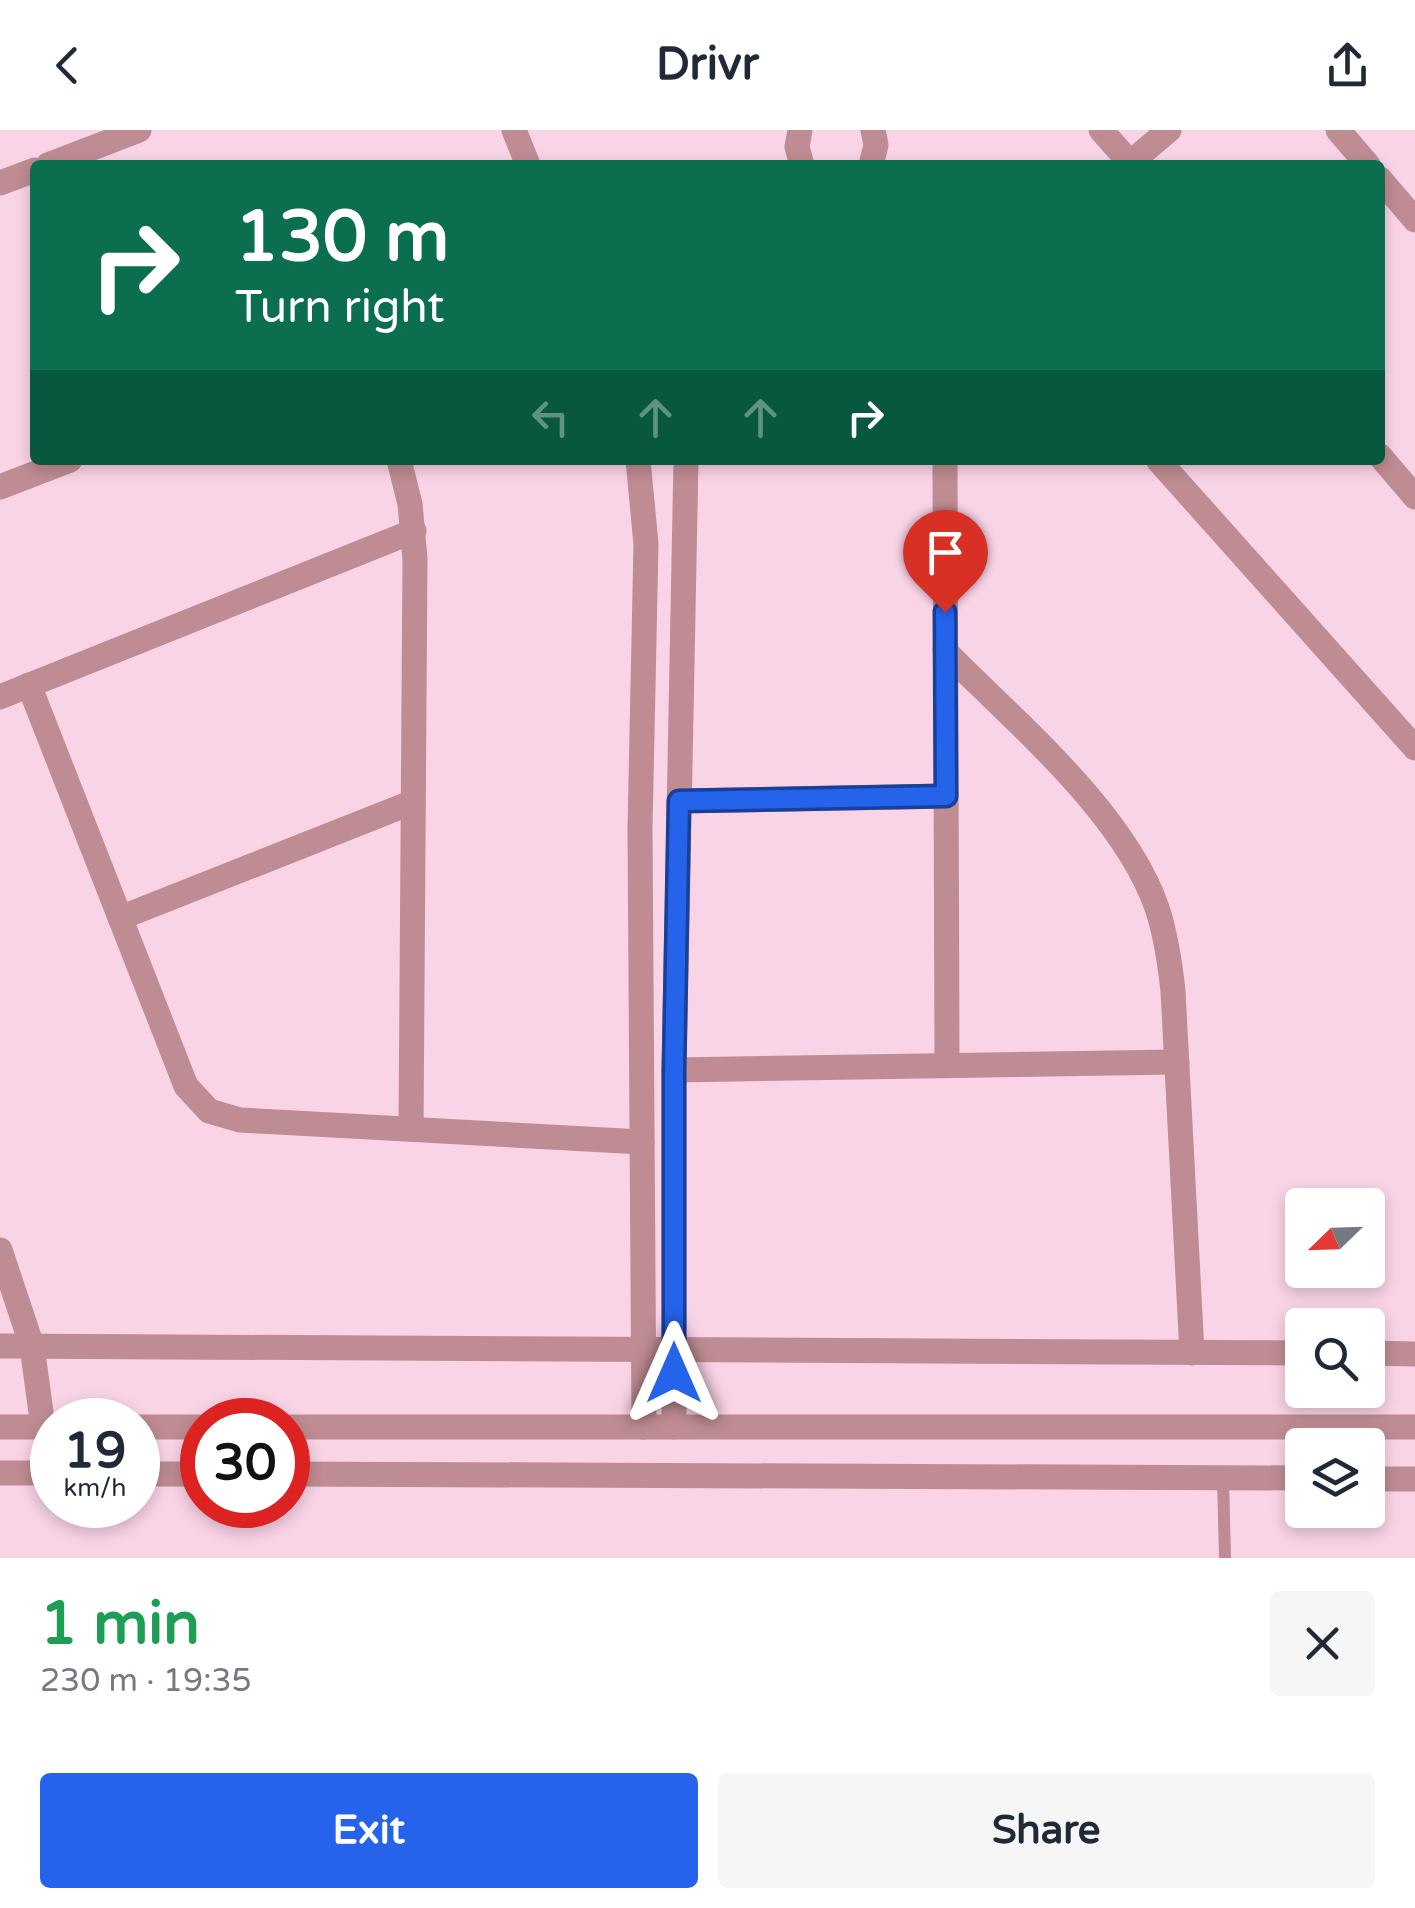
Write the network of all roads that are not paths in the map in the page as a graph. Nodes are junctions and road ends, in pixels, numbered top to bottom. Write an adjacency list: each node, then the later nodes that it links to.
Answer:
1 (140, 130): 8 (street)
2 (514, 130): 9 (street)
3 (800, 130): 10 (street)
4 (1102, 130): 12 (street)
5 (1169, 130): 13 (street)
6 (1338, 130): 14 (street)
7 (874, 140): 11 (street)
8 (61, 160)
9 (526, 160)
10 (801, 160)
11 (890, 160)
12 (1128, 160)
13 (1135, 160)
14 (1364, 160)
15 (30, 172): 16 (street)
16 (0, 183)
17 (1385, 185): 18 (street)
18 (1415, 220)
19 (1385, 462): 27 (street)
20 (57, 465): 26 (street)
21 (400, 465): 28 (street)
22 (638, 465): 33 (street)
23 (686, 465): 34 (street)
24 (945, 465): 29 (street)
25 (1162, 465): 32 (street)
26 (0, 487)
27 (1415, 497)
28 (414, 531): 30 (street); 36 (street)
29 (946, 651): 35 (street); 40 (street)
30 (29, 685): 31 (street); 39 (street)
31 (0, 697)
32 (1415, 748)
33 (642, 776): 34 (street); 37 (street)
34 (680, 790): 35 (street); 38 (street)
35 (946, 796): 41 (street)
36 (413, 802): 39 (street); 43 (street)
37 (640, 828): 38 (street); 44 (street)
38 (678, 830): 42 (street)
39 (120, 918): 43 (street)
40 (1177, 1062): 41 (street); 50 (street)
41 (947, 1065): 42 (street)
42 (674, 1070): 49 (street)
43 (411, 1129): 44 (street)
44 (642, 1142): 48 (street)
45 (0, 1250): 47 (street)
46 (0, 1346): 47 (street)
47 (32, 1346): 48 (street); 54 (street)
48 (644, 1352): 49 (street); 55 (street)
49 (674, 1352): 50 (street); 56 (street)
50 (1192, 1353): 51 (street)
51 (1285, 1353)
52 (1385, 1354): 53 (street)
53 (1415, 1354)
54 (42, 1398)
55 (644, 1426): 56 (street); 59 (street)
56 (674, 1426): 60 (street)
57 (0, 1427): 58 (street)
58 (30, 1427)
59 (310, 1427)
60 (1415, 1427)
61 (0, 1473): 62 (street)
62 (30, 1473)
63 (310, 1474): 64 (street)
64 (1223, 1478): 65 (street); 68 (lane)
65 (1285, 1478)
66 (1385, 1479): 67 (street)
67 (1415, 1479)
68 (1225, 1558)

